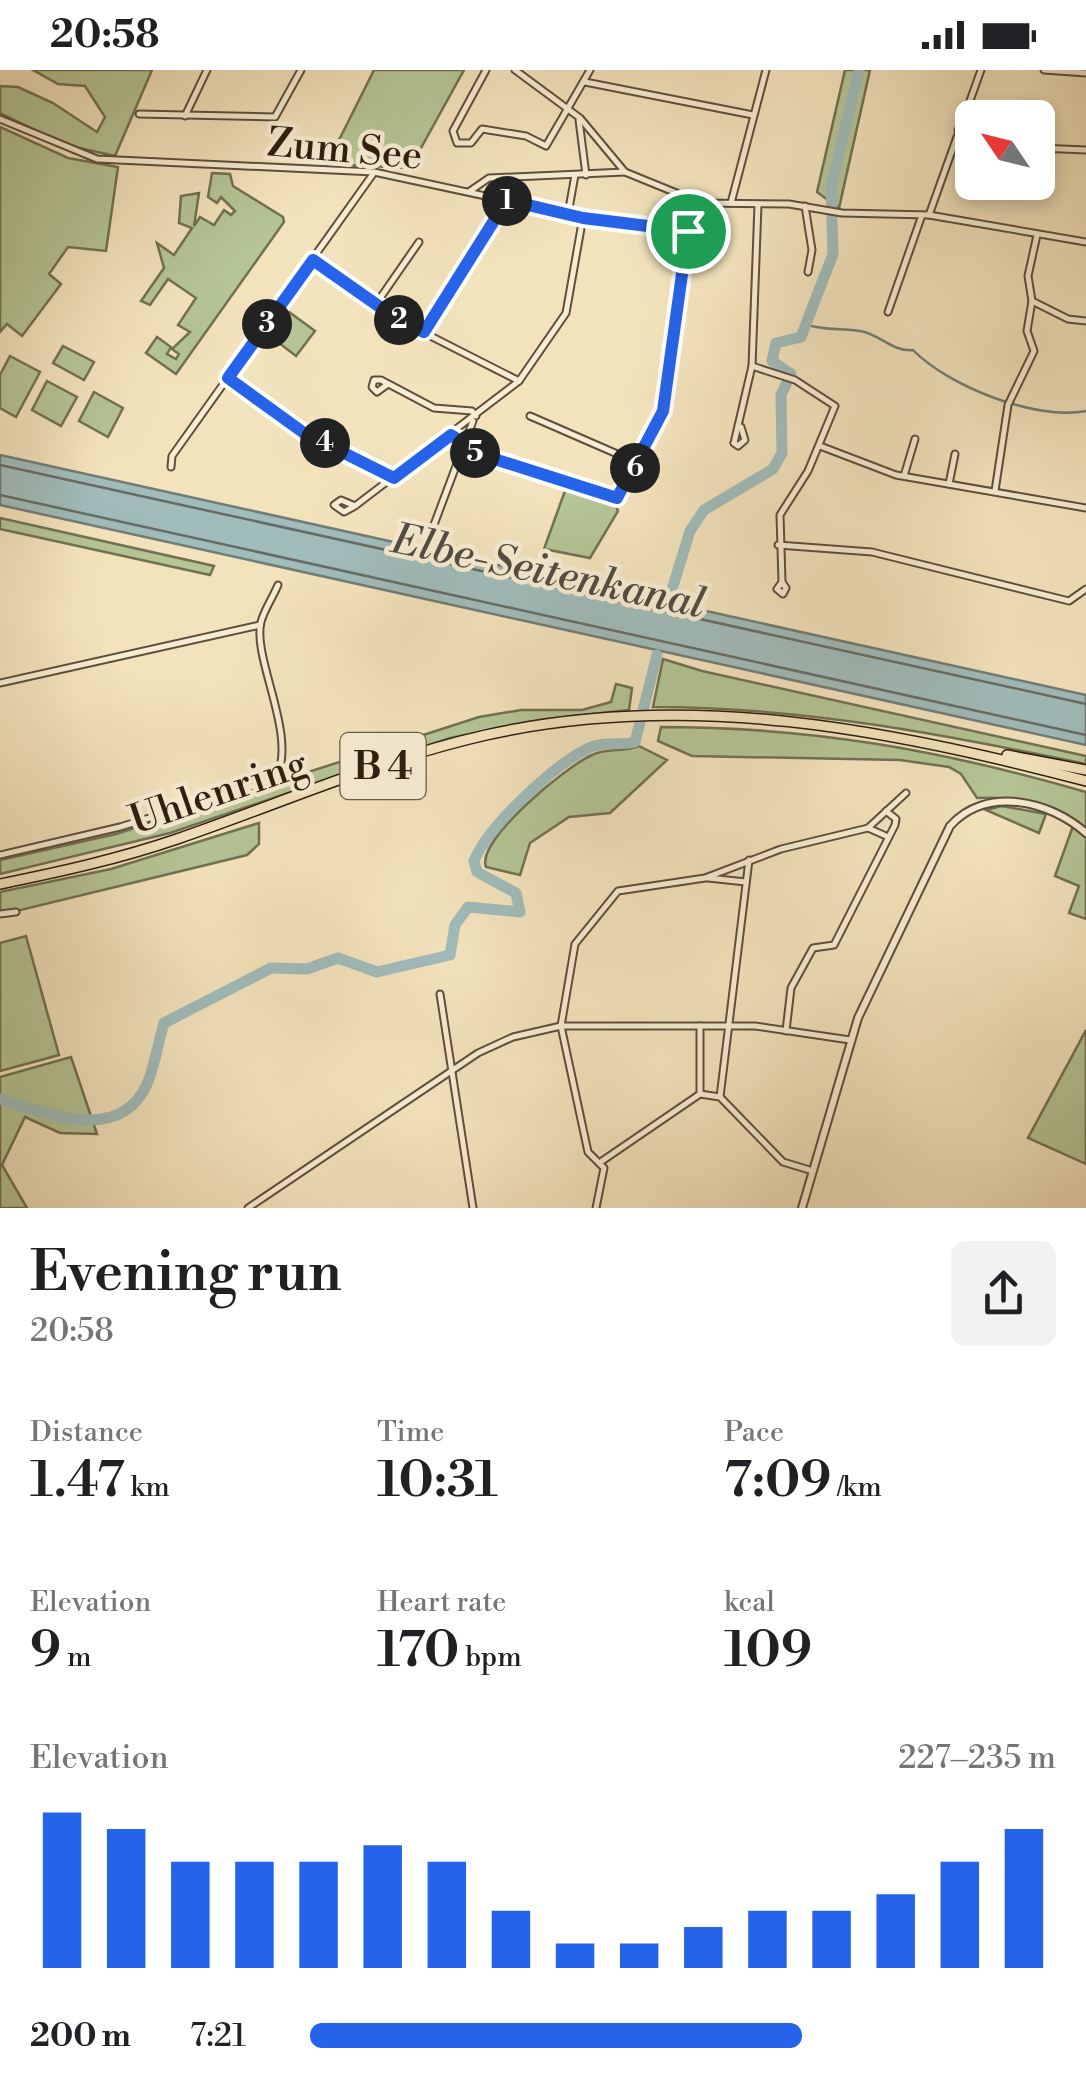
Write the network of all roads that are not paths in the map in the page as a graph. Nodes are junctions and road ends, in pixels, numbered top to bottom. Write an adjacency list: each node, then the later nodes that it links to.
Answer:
1 (207, 70): 14 (street)
2 (301, 70): 14 (street)
3 (486, 70): 12 (street)
4 (515, 70): 12 (street)
5 (590, 70): 10 (street)
6 (766, 70): 15 (street)
7 (980, 70): 11 (street)
8 (1044, 70): 9 (street)
9 (1086, 73)
10 (585, 82): 12 (street); 15 (street)
11 (969, 100)
12 (569, 108): 16 (street)
13 (139, 114): 14 (street)
14 (186, 116)
15 (754, 116): 28 (street)
16 (580, 118): 22 (street); 24 (street)
17 (0, 120): 21 (street, Zum See)
18 (955, 138): 32 (street)
19 (1055, 149): 20 (street)
20 (1086, 150)
21 (374, 172): 25 (street, Zum See); 38 (street)
22 (625, 172): 24 (street); 27 (street)
23 (575, 175): 24 (street); 25 (street); 31 (street)
24 (586, 175)
25 (470, 192): 26 (street, Zum See)
26 (507, 200): 31 (street, Zum See); 44 (street)
27 (701, 203): 28 (street); 34 (street)
28 (731, 203): 29 (street)
29 (758, 204): 30 (street); 45 (street)
30 (805, 206): 32 (street); 39 (street)
31 (568, 214): 33 (street, Zum See)
32 (926, 215): 35 (street); 42 (street)
33 (583, 218): 34 (street, Zum See); 47 (street)
34 (688, 231): 57 (street)
35 (1037, 235): 37 (street); 40 (street)
36 (418, 242): 41 (street)
37 (1086, 242)
38 (313, 260): 41 (street); 46 (street)
39 (808, 272)
40 (1032, 301): 43 (street); 62 (street)
41 (376, 304): 44 (street)
42 (888, 312)
43 (1086, 322)
44 (424, 332): 47 (street)
45 (752, 366): 51 (street); 54 (street)
46 (228, 378): 58 (street); 60 (street)
47 (518, 381): 50 (street)
48 (388, 384): 50 (street)
49 (530, 416): 57 (street)
50 (475, 417): 52 (street); 55 (street)
51 (741, 426)
52 (451, 435): 55 (street); 60 (street)
53 (915, 439): 59 (street)
54 (820, 446): 59 (street); 66 (street)
55 (464, 447): 57 (street); 65 (street)
56 (956, 454): 61 (street)
57 (638, 463)
58 (171, 467)
59 (904, 476): 61 (street)
60 (394, 478): 63 (street)
61 (949, 484): 62 (street)
62 (995, 491): 64 (street)
63 (356, 506)
64 (1086, 508)
65 (432, 530)
66 (778, 545): 67 (street); 69 (street)
67 (782, 582)
68 (278, 586): 70 (street)
69 (1086, 590)
70 (260, 624): 71 (street); 80 (street)
71 (0, 683)
72 (970, 750): 73 (highway); 74 (highway, B 4); 84 (highway, Uhlenring / B 4)
73 (1086, 770)
74 (1086, 781)
75 (906, 793): 76 (street)
76 (886, 812): 77 (street); 79 (street)
77 (868, 828): 79 (street); 81 (street)
78 (1086, 834): 92 (street)
79 (886, 836): 91 (street)
80 (0, 855)
81 (748, 860): 82 (street); 83 (street)
82 (705, 878): 83 (street); 88 (street)
83 (746, 882): 90 (street)
84 (0, 884)
85 (16, 912): 86 (street)
86 (0, 914)
87 (440, 994): 93 (street)
88 (561, 1026): 89 (street); 93 (street); 96 (street)
89 (700, 1026): 90 (street); 94 (street)
90 (729, 1026): 91 (street); 95 (street)
91 (786, 1030): 92 (street)
92 (850, 1040): 97 (street)
93 (450, 1073): 98 (street); 99 (street)
94 (700, 1094): 95 (street); 96 (street)
95 (720, 1097): 97 (street)
96 (602, 1161): 100 (street)
97 (813, 1170): 101 (street)
98 (248, 1208)
99 (473, 1208)
100 (596, 1208)
101 (802, 1208)

